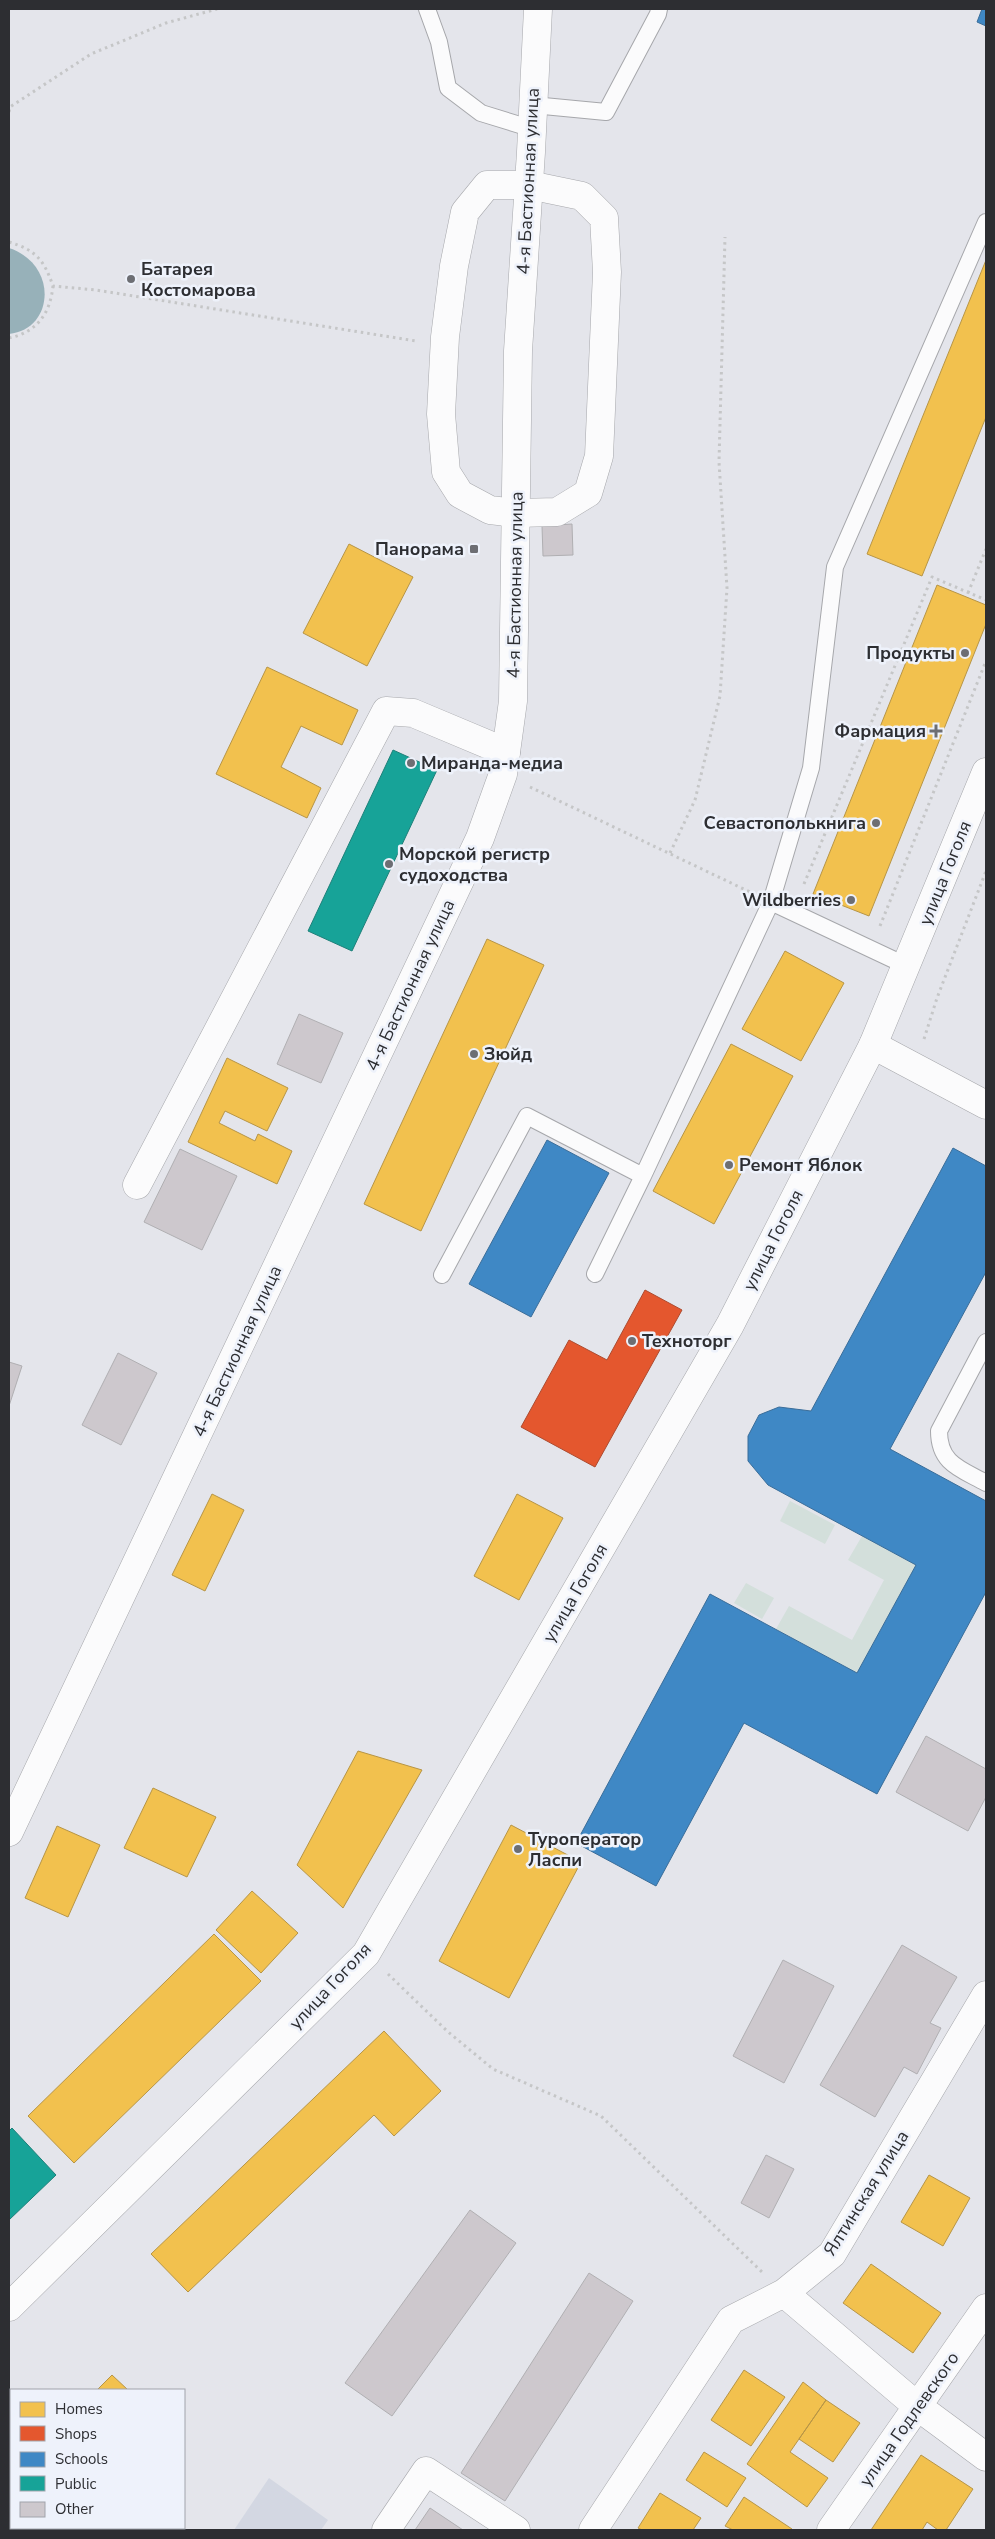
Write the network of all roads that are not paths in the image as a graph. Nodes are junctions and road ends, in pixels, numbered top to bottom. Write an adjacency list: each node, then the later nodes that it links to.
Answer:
1 (427, 9): 4 (lane)
2 (538, 9): 4 (main road, 4-я Бастионная улица)
3 (659, 9): 4 (lane)
4 (533, 117): 5 (main road, 4-я Бастионная улица)
5 (529, 185): 7 (main road, 4-я Бастионная улица); 7 (main road); 7 (main road)
6 (986, 222): 10 (lane)
7 (516, 513): 8 (main road, 4-я Бастионная улица)
8 (504, 763): 15 (main road); 20 (main road, 4-я Бастионная улица)
9 (986, 772): 11 (main road, улица Гоголя)
10 (771, 902): 11 (lane); 14 (lane)
11 (907, 966): 12 (main road, улица Гоголя)
12 (873, 1044): 13 (main road); 23 (main road, улица Гоголя)
13 (986, 1105)
14 (643, 1176): 16 (lane); 17 (lane)
15 (136, 1185)
16 (595, 1274)
17 (442, 1275)
18 (986, 1342): 19 (lane)
19 (986, 1483)
20 (9, 1832)
21 (986, 1995): 22 (main road, Ялтинская улица)
22 (784, 2293): 25 (main road); 29 (main road, Ялтинская улица)
23 (10, 2302)
24 (986, 2308): 25 (main road, улица Годлевского)
25 (917, 2406): 26 (main road); 30 (main road, улица Годлевского)
26 (986, 2457)
27 (386, 2530): 28 (main road)
28 (516, 2530)
29 (593, 2530)
30 (831, 2530)

